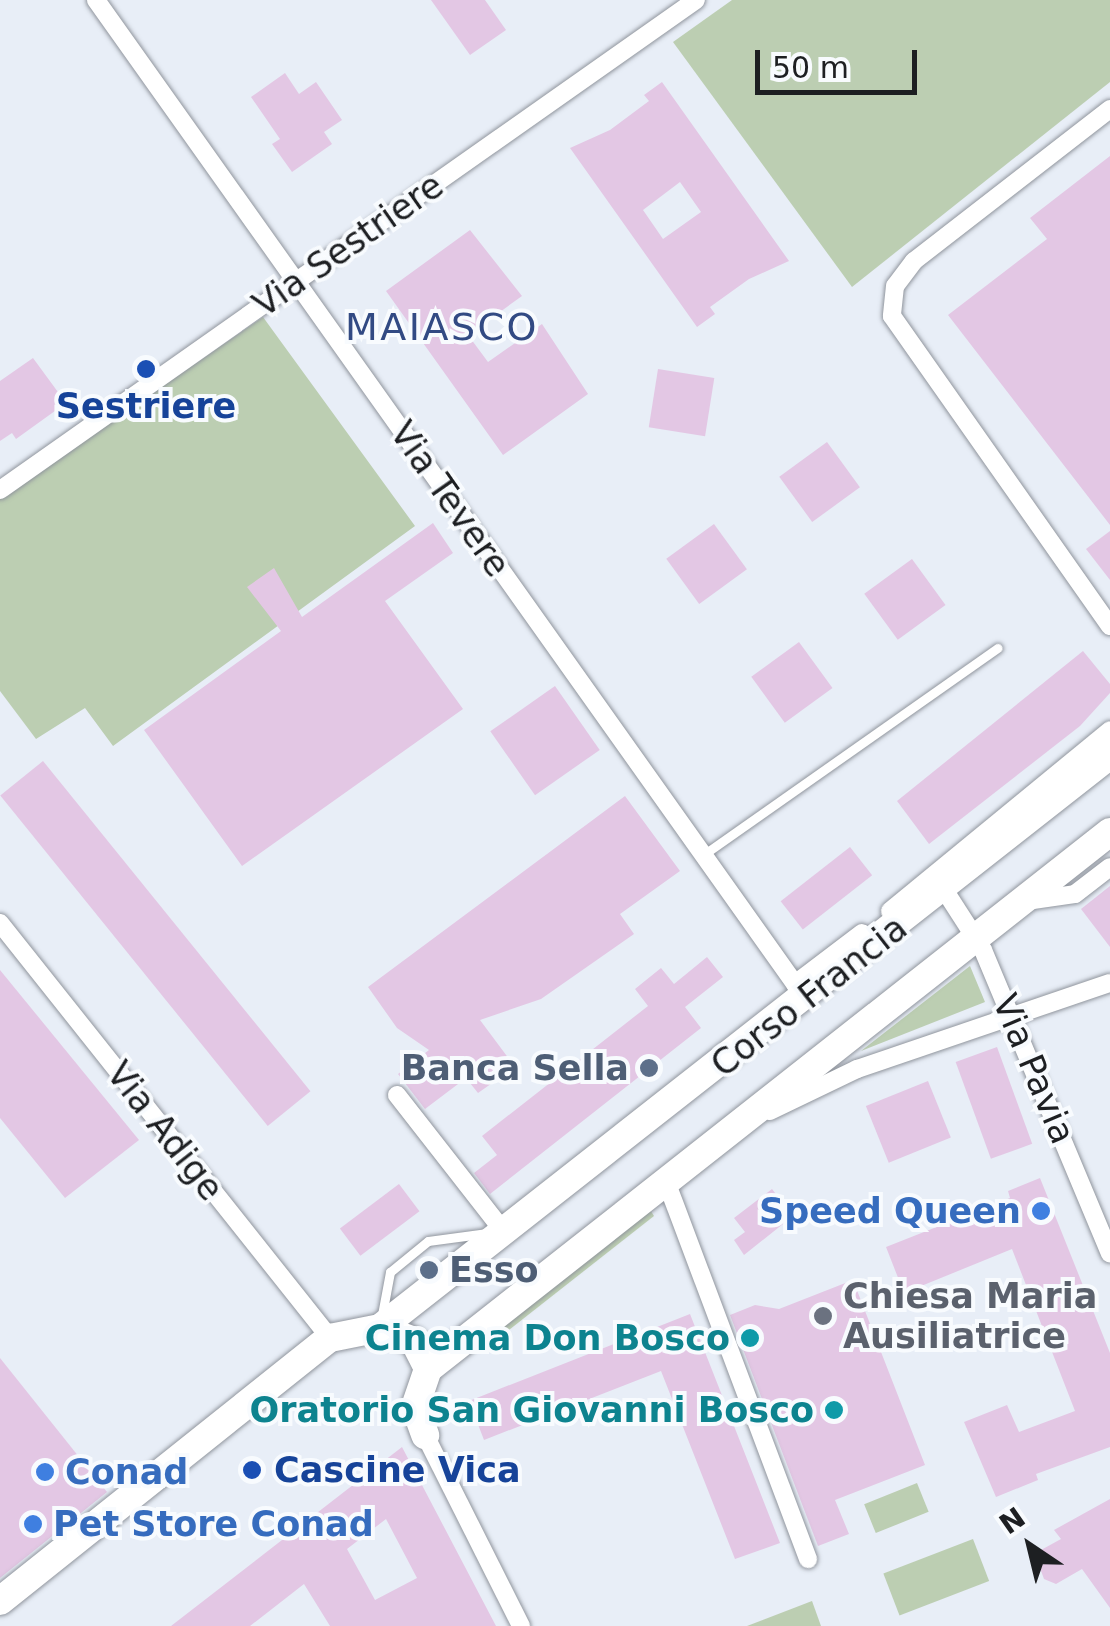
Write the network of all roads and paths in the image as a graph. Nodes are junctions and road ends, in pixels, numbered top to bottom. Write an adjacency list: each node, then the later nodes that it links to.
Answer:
1 (96, 0): 4 (street, Via Tevere)
2 (696, 0): 4 (street, Via Sestriere)
3 (1110, 109): 6 (street)
4 (296, 281): 5 (street, Via Sestriere); 11 (street, Via Tevere)
5 (0, 490)
6 (1110, 626)
7 (998, 648): 11 (lane)
8 (1110, 730): 18 (street, Corso Francia)
9 (1110, 756): 13 (main road, Corso Francia)
10 (1110, 832): 14 (main road, Corso Francia)
11 (703, 855): 18 (street, Via Tevere)
12 (1110, 867): 14 (street)
13 (945, 890): 16 (street, Via Pavia); 18 (main road, Corso Francia)
14 (1020, 902): 16 (main road, Corso Francia)
15 (0, 923): 28 (street, Via Adige)
16 (976, 937): 19 (street, Via Pavia); 20 (main road, Corso Francia)
17 (1110, 982): 19 (street)
18 (800, 991): 25 (main road, Corso Francia)
19 (1011, 1012): 21 (street); 26 (street, Via Pavia)
20 (841, 1045): 21 (street); 23 (main road, Corso Francia)
21 (858, 1069): 23 (street)
22 (397, 1095): 25 (street)
23 (722, 1134): 24 (main road, Corso Francia)
24 (666, 1181): 29 (main road, Corso Francia); 31 (street)
25 (505, 1232): 27 (main road, Corso Francia); 27 (lane)
26 (1110, 1253)
27 (380, 1328): 28 (main road); 29 (main road)
28 (330, 1338): 32 (main road)
29 (428, 1370): 30 (main road)
30 (425, 1435): 33 (street)
31 (808, 1560)
32 (0, 1601)
33 (521, 1626)

